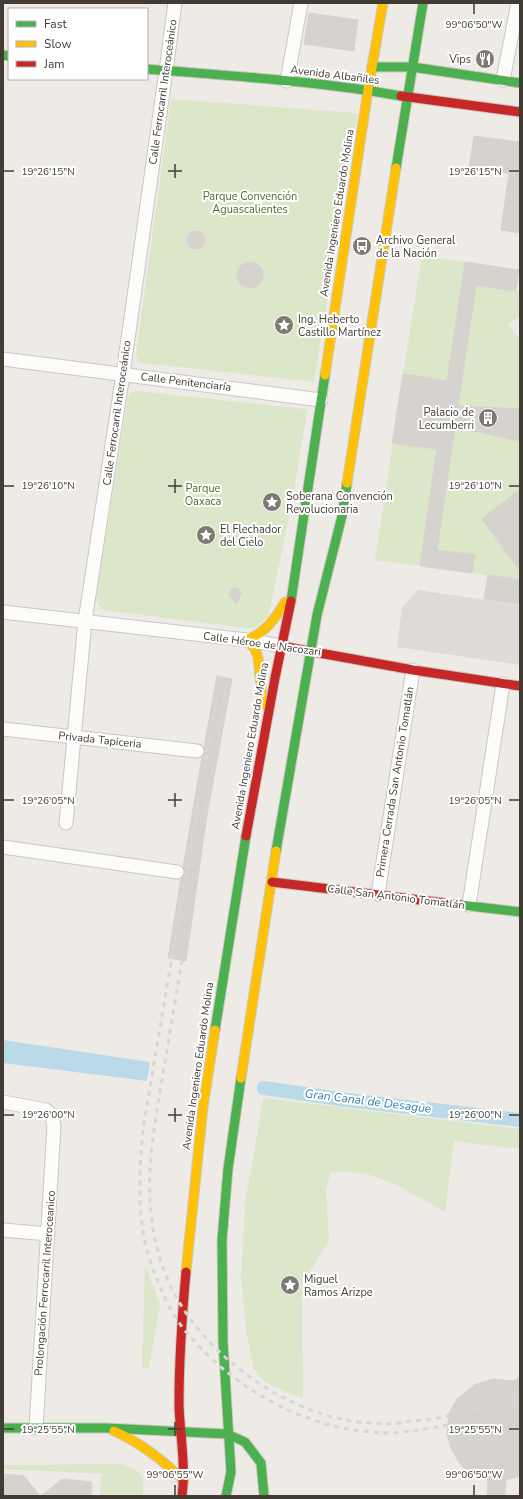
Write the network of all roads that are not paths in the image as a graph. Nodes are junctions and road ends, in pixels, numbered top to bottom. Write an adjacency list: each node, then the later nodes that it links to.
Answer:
1 (175, 3): 9 (street, Calle Ferrocarril Interoceánico)
2 (301, 3): 11 (street)
3 (383, 3): 6 (main road, Avenida Ingeniero Eduardo Molina)
4 (423, 3): 7 (main road)
5 (518, 3): 10 (street)
6 (372, 67): 7 (main road, Avenida Albañiles); 13 (main road, Avenida Ingeniero Eduardo Molina)
7 (412, 67): 10 (main road, Avenida Albañiles); 14 (main road)
8 (148, 69): 9 (main road, Avenida Albañiles)
9 (166, 71): 11 (main road, Avenida Albañiles); 17 (street, Calle Ferrocarril Interoceánico)
10 (503, 80): 12 (main road, Avenida Albañiles)
11 (287, 81): 13 (main road, Avenida Albañiles)
12 (520, 83)
13 (368, 90): 14 (main road, Avenida Albañiles); 18 (main road, Avenida Ingeniero Eduardo Molina)
14 (407, 97): 15 (main road, Avenida Albañiles); 24 (main road)
15 (520, 112)
16 (3, 359): 17 (street, Calle Penitenciaría)
17 (123, 374): 18 (street, Calle Penitenciaría); 21 (street, Calle Ferrocarril Interoceánico)
18 (321, 400): 19 (main road, Avenida Ingeniero Eduardo Molina)
19 (293, 589): 22 (main road); 23 (main road, Avenida Ingeniero Eduardo Molina)
20 (3, 612): 21 (street, Calle Héroe de Nacozari)
21 (85, 621): 22 (street, Calle Héroe de Nacozari); 30 (street, Calle Ferrocarril Interoceánico)
22 (247, 640): 23 (street, Calle Héroe de Nacozari); 28 (main road)
23 (281, 646): 24 (main road, Calle Héroe de Nacozari); 28 (main road, Avenida Ingeniero Eduardo Molina)
24 (311, 651): 25 (main road, Calle Héroe de Nacozari); 35 (main road)
25 (413, 670): 26 (main road, Calle Héroe de Nacozari); 36 (street, Primera Cerrada San Antonio Tomatlán)
26 (503, 684): 27 (main road, Calle Héroe de Nacozari); 37 (street)
27 (520, 686)
28 (266, 725): 45 (main road, Avenida Ingeniero Eduardo Molina)
29 (3, 729): 30 (street, Privada Tapiceria)
30 (73, 738): 31 (street, Privada Tapiceria); 32 (street, Calle Ferrocarril Interoceánico)
31 (197, 751)
32 (66, 823)
33 (3, 847): 34 (street)
34 (177, 872)
35 (272, 882): 36 (main road, Calle San Antonio Tomatlán); 46 (main road)
36 (378, 894): 37 (main road, Calle San Antonio Tomatlán)
37 (469, 905): 38 (main road, Calle San Antonio Tomatlán)
38 (520, 912)
39 (3, 1102): 41 (street, Prolongación Ferrocarril Interoceanico)
40 (3, 1230): 41 (street)
41 (48, 1234): 43 (street, Prolongación Ferrocarril Interoceanico)
42 (3, 1428): 43 (main road)
43 (36, 1428): 44 (main road)
44 (106, 1428): 45 (main road); 48 (main road)
45 (180, 1431): 46 (main road); 48 (main road, Avenida Ingeniero Eduardo Molina)
46 (228, 1434): 47 (main road); 52 (main road)
47 (230, 1472): 50 (main road); 51 (main road)
48 (184, 1481): 49 (main road, Avenida Ingeniero Eduardo Molina)
49 (182, 1496)
50 (226, 1496)
51 (232, 1496)
52 (264, 1496)

